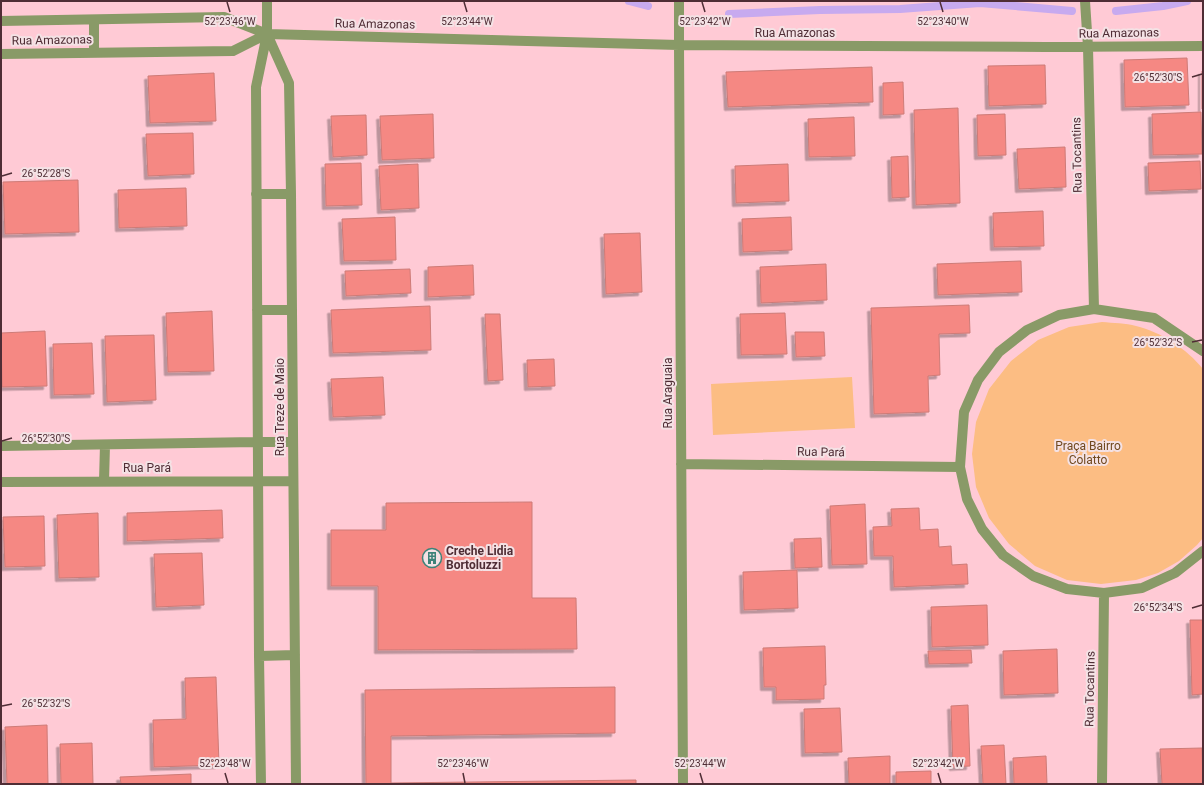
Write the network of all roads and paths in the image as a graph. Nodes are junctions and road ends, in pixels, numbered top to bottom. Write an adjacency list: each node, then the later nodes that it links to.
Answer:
1 (267, 1): 6 (street, Rua Treze de Maio)
2 (679, 1): 7 (street, Rua Araguaia)
3 (1085, 1): 9 (street, Rua Tocantins)
4 (94, 20): 5 (street, Rua Amazonas); 6 (street, Rua Amazonas); 10 (street)
5 (1, 21)
6 (267, 34): 7 (street, Rua Amazonas); 10 (street, Rua Amazonas); 12 (street, Rua Treze de Maio); 13 (street, Rua Treze de Maio)
7 (678, 45): 9 (street, Rua Amazonas); 22 (street, Rua Araguaia)
8 (1203, 46): 9 (street, Rua Amazonas)
9 (1088, 47): 14 (street, Rua Tocantins)
10 (94, 53): 11 (street, Rua Amazonas)
11 (1, 54)
12 (256, 194): 13 (street); 15 (street, Rua Treze de Maio)
13 (291, 194): 16 (street, Rua Treze de Maio)
14 (1094, 309): 17 (street); 23 (street)
15 (257, 310): 16 (street); 18 (street, Rua Treze de Maio)
16 (292, 310): 19 (street, Rua Treze de Maio)
17 (1203, 350)
18 (258, 442): 19 (street, Rua Pará); 20 (street, Rua Pará); 25 (street, Rua Treze de Maio)
19 (293, 442): 26 (street, Rua Treze de Maio)
20 (105, 445): 21 (street, Rua Pará); 24 (street)
21 (1, 446)
22 (681, 464): 23 (street, Rua Pará); 34 (street, Rua Araguaia)
23 (960, 467): 29 (street)
24 (104, 481): 25 (street, Rua Pará); 27 (street, Rua Pará)
25 (258, 481): 26 (street, Rua Pará); 31 (street, Rua Treze de Maio)
26 (294, 481): 30 (street, Rua Treze de Maio)
27 (1, 482)
28 (1203, 551): 29 (street)
29 (1104, 593): 35 (street, Rua Tocantins)
30 (295, 655): 31 (street); 33 (street, Rua Treze de Maio)
31 (258, 656): 32 (street, Rua Treze de Maio)
32 (261, 784)
33 (296, 784)
34 (683, 784)
35 (1102, 784)

